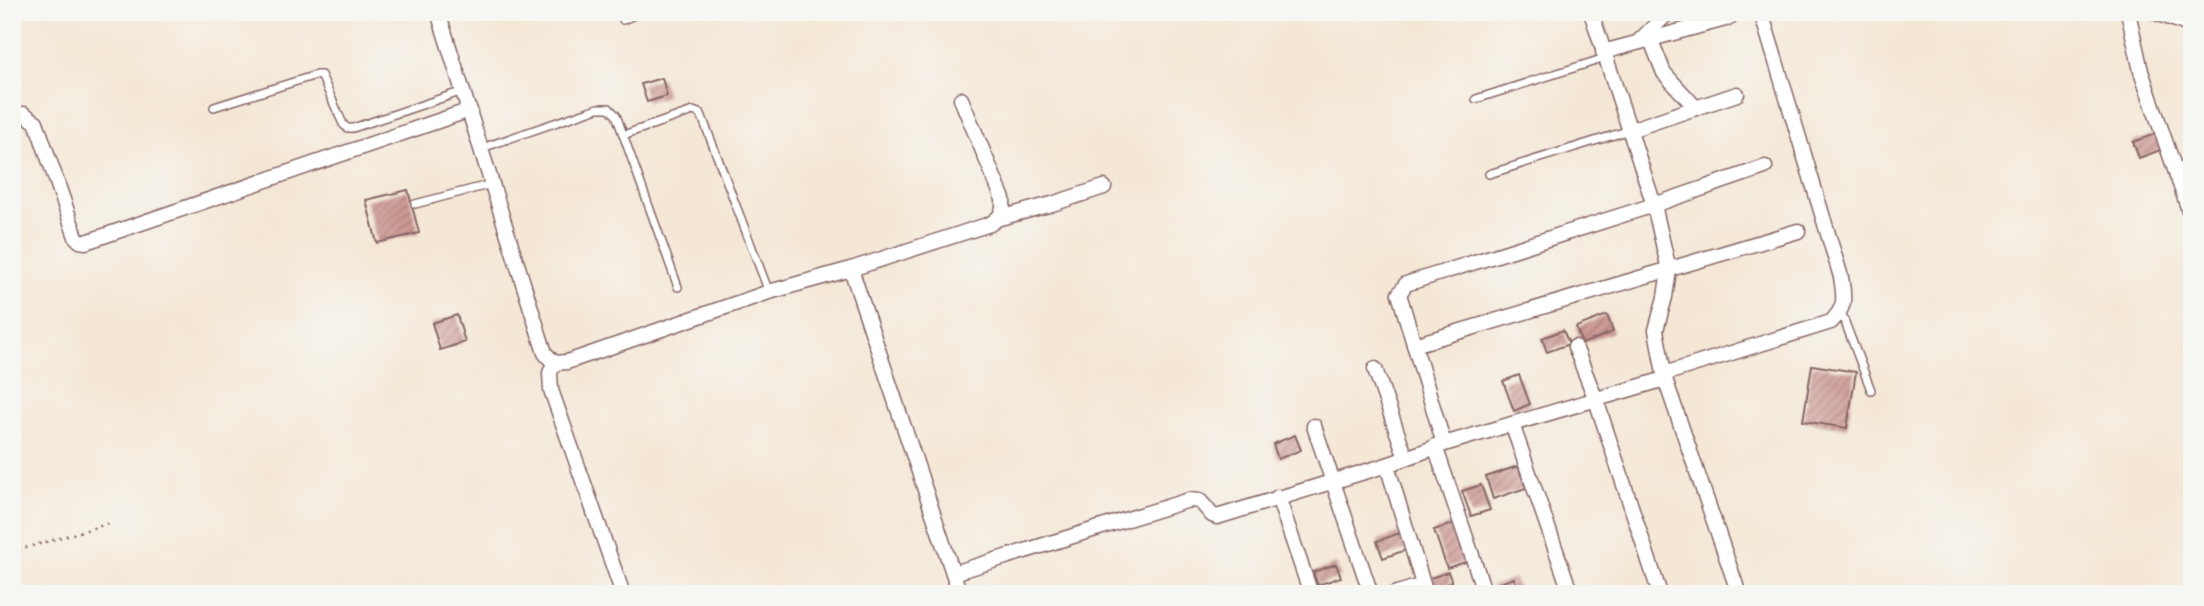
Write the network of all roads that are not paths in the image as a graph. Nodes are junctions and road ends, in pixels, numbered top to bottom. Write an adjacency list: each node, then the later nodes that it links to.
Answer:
1 (438, 12): 13 (street)
2 (641, 12): 9 (lane)
3 (1591, 12): 12 (street)
4 (1669, 12): 11 (street)
5 (1761, 12): 37 (street)
6 (2128, 12): 31 (street)
7 (2154, 12): 10 (street)
8 (1729, 18): 11 (street)
9 (623, 20)
10 (2192, 26)
11 (1645, 39): 12 (street); 18 (street)
12 (1604, 55): 16 (lane); 21 (street)
13 (463, 90): 17 (lane); 19 (street)
14 (1737, 94): 18 (street)
15 (961, 99): 30 (street)
16 (1476, 99)
17 (214, 107)
18 (1696, 108): 21 (street)
19 (470, 110): 20 (street); 23 (street)
20 (12, 115)
21 (1630, 130): 25 (lane); 29 (street)
22 (623, 135): 23 (lane); 35 (lane); 36 (lane)
23 (481, 148): 26 (street)
24 (1765, 167): 29 (street)
25 (1489, 174)
26 (493, 184): 28 (lane); 40 (street)
27 (1104, 187): 30 (street)
28 (415, 204)
29 (1654, 205): 34 (street); 38 (street)
30 (1000, 218): 33 (street)
31 (2192, 219)
32 (1798, 231): 34 (street)
33 (851, 269): 36 (street); 52 (street)
34 (1669, 270): 38 (street); 42 (street)
35 (678, 287)
36 (769, 292): 40 (street)
37 (1841, 312): 42 (street); 43 (lane)
38 (1414, 345): 47 (street)
39 (1575, 347): 44 (street)
40 (554, 363): 54 (street)
41 (1375, 369): 48 (street)
42 (1665, 376): 44 (street); 62 (street)
43 (1871, 390)
44 (1596, 400): 45 (street); 61 (street)
45 (1512, 424): 47 (street); 60 (street)
46 (1314, 426): 50 (street)
47 (1440, 445): 48 (street); 59 (street)
48 (1406, 458): 49 (street)
49 (1387, 465): 50 (street); 53 (street)
50 (1333, 482): 51 (street); 57 (street)
51 (1278, 497): 52 (street); 56 (street)
52 (954, 573): 55 (street)
53 (1425, 590): 58 (street)
54 (623, 594)
55 (960, 594)
56 (1311, 594)
57 (1371, 594)
58 (1394, 594)
59 (1485, 594)
60 (1571, 594)
61 (1660, 594)
62 (1739, 594)

